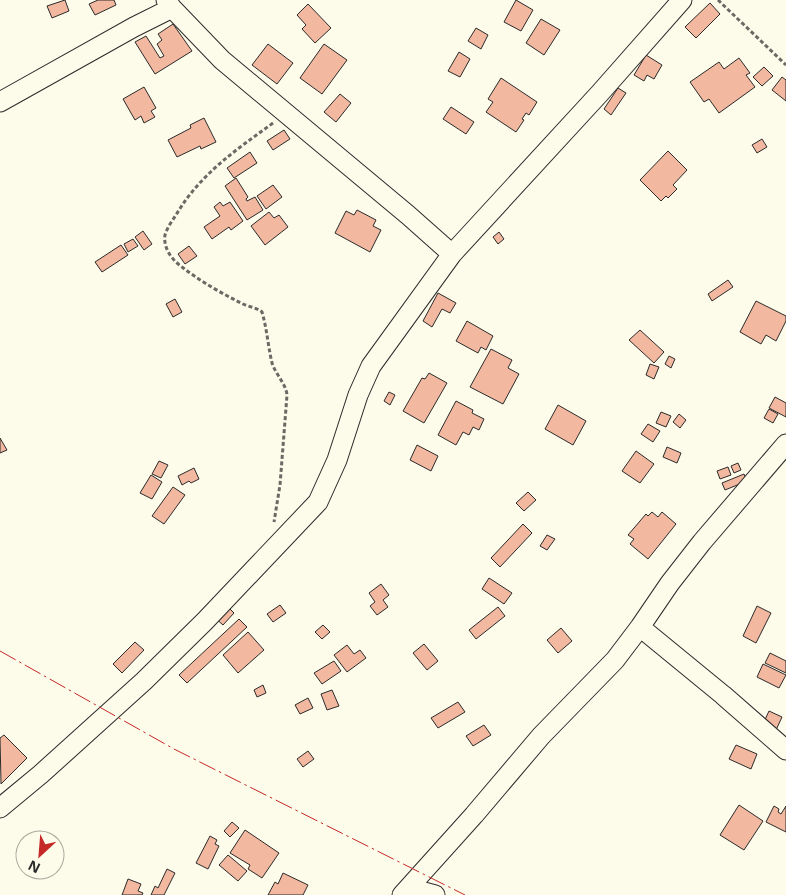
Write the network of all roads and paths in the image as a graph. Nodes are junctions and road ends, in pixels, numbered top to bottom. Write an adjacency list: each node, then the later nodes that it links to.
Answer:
1 (682, 0): 7 (street)
2 (718, 0): 4 (path)
3 (169, 4): 5 (street); 6 (street)
4 (786, 66)
5 (0, 102)
6 (286, 113): 7 (street); 9 (path)
7 (452, 254): 12 (street)
8 (786, 444): 10 (street)
9 (274, 524)
10 (640, 628): 11 (street); 13 (street)
11 (786, 750)
12 (0, 808)
13 (406, 891): 14 (street)
14 (435, 895)

